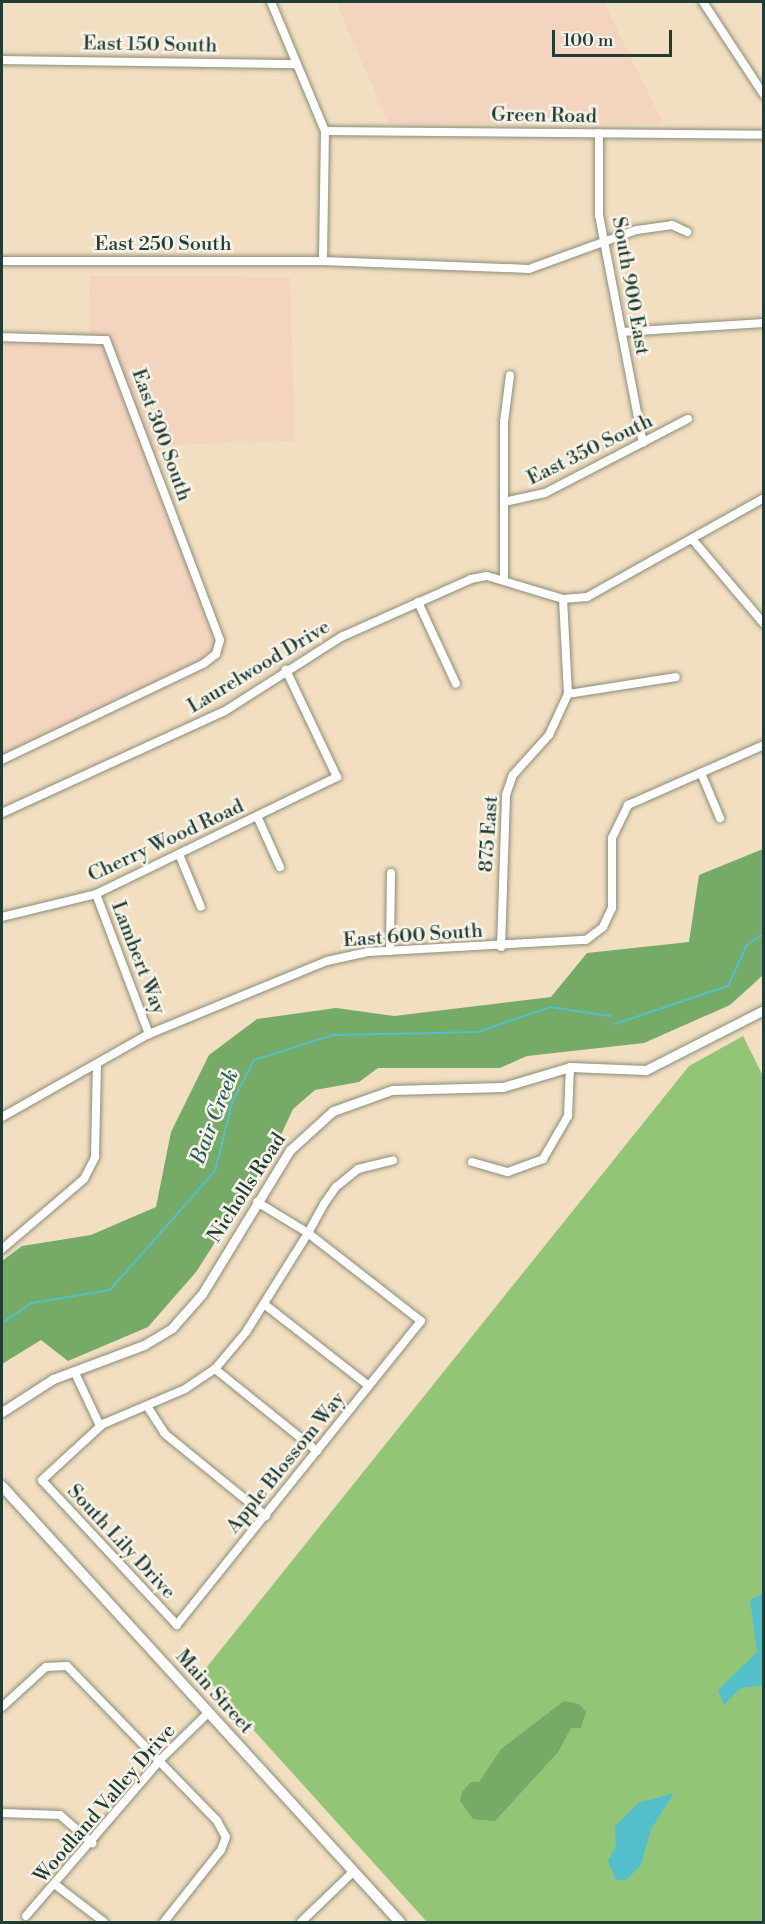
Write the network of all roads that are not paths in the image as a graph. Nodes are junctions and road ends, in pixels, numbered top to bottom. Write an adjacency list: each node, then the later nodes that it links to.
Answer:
1 (271, 2): 4 (street)
2 (703, 2): 5 (street)
3 (2, 60): 4 (street, East 150 South)
4 (297, 64): 6 (street)
5 (764, 95)
6 (325, 130): 7 (street, Green Road); 12 (street)
7 (599, 134): 8 (street, Green Road); 10 (street, South 900 East)
8 (764, 135)
9 (687, 232): 10 (street)
10 (604, 243): 12 (street, East 250 South); 14 (street, South 900 East)
11 (2, 261): 12 (street, East 250 South)
12 (323, 261)
13 (764, 323): 14 (street)
14 (622, 332): 18 (street, South 900 East)
15 (2, 337): 31 (street, East 300 South)
16 (510, 375): 20 (street)
17 (688, 419): 18 (street, East 350 South)
18 (643, 443): 20 (street, East 350 South)
19 (764, 498): 21 (street)
20 (504, 502): 22 (street)
21 (692, 539): 23 (street); 25 (street)
22 (504, 580): 23 (street, Laurelwood Drive); 24 (street, Laurelwood Drive)
23 (563, 599): 29 (street, 875 East)
24 (418, 602): 26 (street, Laurelwood Drive); 28 (street)
25 (764, 624)
26 (286, 670): 33 (street, Laurelwood Drive); 34 (street, Cherry Wood Road)
27 (676, 677): 29 (street)
28 (456, 684)
29 (568, 694): 42 (street, 875 East)
30 (764, 745): 32 (street, East 600 South)
31 (2, 760)
32 (700, 773): 35 (street); 42 (street, East 600 South)
33 (2, 813)
34 (256, 816): 36 (street, Cherry Wood Road); 37 (street)
35 (720, 818)
36 (179, 854): 39 (street, Cherry Wood Road); 40 (street)
37 (280, 867)
38 (391, 873): 43 (street)
39 (96, 894): 41 (street, Cherry Wood Road); 45 (street, Lambert Way)
40 (201, 906)
41 (2, 917)
42 (501, 946): 43 (street, East 600 South)
43 (390, 951): 45 (street, East 600 South)
44 (764, 1010): 47 (street, Nicholls Road)
45 (148, 1035): 46 (street, East 600 South)
46 (97, 1065): 48 (street, East 600 South); 53 (street)
47 (570, 1067): 50 (street); 51 (street, Nicholls Road)
48 (2, 1117)
49 (393, 1160): 52 (street)
50 (472, 1162)
51 (257, 1202): 52 (street); 56 (street, Nicholls Road)
52 (308, 1233): 54 (street); 57 (street, Apple Blossom Way)
53 (2, 1249)
54 (264, 1304): 55 (street); 57 (street)
55 (215, 1369): 58 (street); 61 (street)
56 (75, 1372): 59 (street, Nicholls Road); 60 (street)
57 (369, 1386): 61 (street, Apple Blossom Way)
58 (147, 1406): 60 (street); 63 (street)
59 (2, 1412)
60 (100, 1426): 64 (street, South Lily Drive)
61 (317, 1451): 63 (street, Apple Blossom Way)
62 (2, 1486): 66 (main road, Main Street)
63 (266, 1516): 64 (street, Apple Blossom Way)
64 (177, 1625)
65 (2, 1707): 67 (street)
66 (208, 1713): 67 (street, Woodland Valley Drive); 70 (main road, Main Street)
67 (160, 1760): 69 (street, Woodland Valley Drive); 74 (street)
68 (2, 1813): 69 (street)
69 (92, 1843): 71 (street, Woodland Valley Drive)
70 (353, 1872): 75 (street); 76 (main road, Main Street)
71 (57, 1886): 72 (street, Woodland Valley Drive); 73 (street)
72 (26, 1916)
73 (104, 1923)
74 (164, 1923)
75 (301, 1923)
76 (400, 1923)

